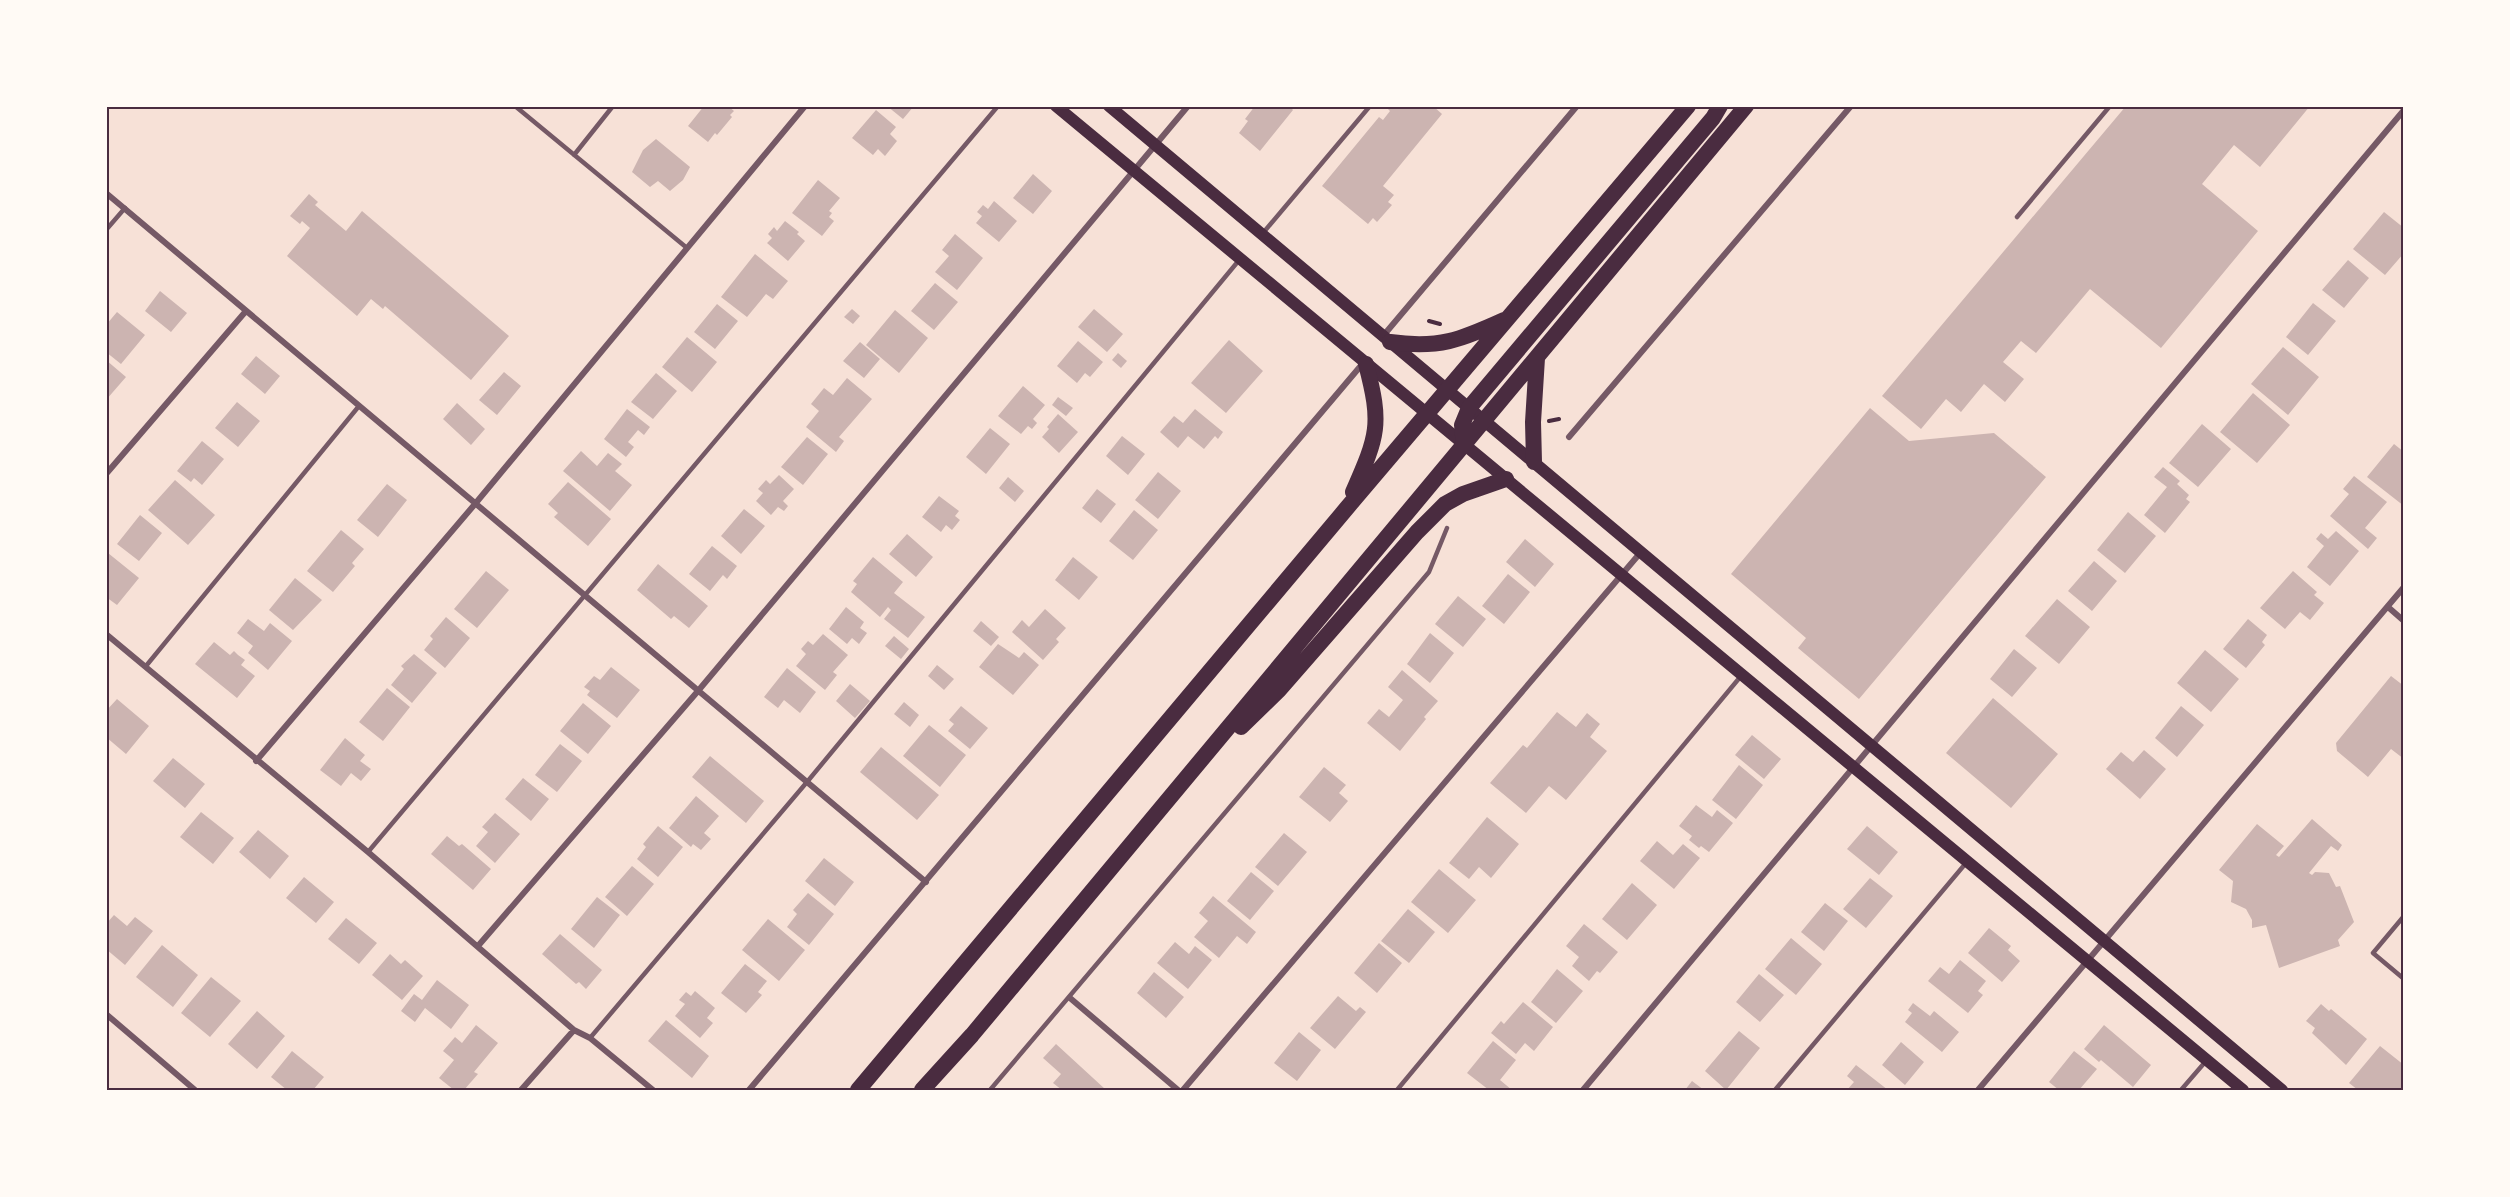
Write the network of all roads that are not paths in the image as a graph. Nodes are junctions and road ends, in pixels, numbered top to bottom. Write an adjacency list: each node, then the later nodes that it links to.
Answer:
1 (515, 106): 17 (lane)
2 (613, 106): 17 (lane)
3 (805, 106): 24 (street)
4 (998, 106): 47 (lane)
5 (1056, 106): 18 (main road)
6 (1109, 106): 16 (main road)
7 (1188, 106): 16 (street)
8 (1370, 106): 23 (lane)
9 (1576, 106): 28 (street)
10 (1688, 106): 27 (highway)
11 (1720, 106): 33 (highway)
12 (1851, 106): 36 (street)
13 (2110, 106): 21 (lane)
14 (1745, 109): 29 (highway)
15 (2403, 110): 54 (street)
16 (1156, 145): 18 (street); 23 (main road)
17 (573, 155): 24 (lane)
18 (1134, 171): 25 (main road); 53 (street)
19 (106, 193): 20 (street)
20 (124, 208): 22 (lane); 26 (street)
21 (2017, 217)
22 (106, 230)
23 (1262, 234): 28 (main road)
24 (687, 248): 41 (street)
25 (1240, 259): 30 (main road); 58 (lane)
26 (246, 311): 32 (street); 39 (street)
27 (1510, 316): 28 (highway); 31 (highway)
28 (1387, 339): 31 (main road)
29 (1537, 358): 35 (highway); 38 (highway)
30 (1365, 363): 34 (main road); 42 (highway); 61 (street)
31 (1447, 390): 33 (main road); 34 (highway)
32 (359, 406): 41 (street); 51 (lane)
33 (1469, 408): 35 (main road); 37 (highway)
34 (1427, 414): 37 (main road); 42 (highway)
35 (1485, 420): 37 (highway); 38 (main road)
36 (1569, 436)
37 (1464, 445): 40 (main road); 57 (highway)
38 (1534, 462): 44 (main road)
39 (106, 474)
40 (1506, 479): 45 (main road); 57 (highway)
41 (475, 504): 47 (street); 55 (street)
42 (1346, 509): 76 (highway)
43 (1447, 528): 67 (lane)
44 (1641, 552): 45 (street); 54 (main road)
45 (1622, 576): 52 (main road); 80 (street)
46 (2403, 587): 48 (street)
47 (585, 596): 53 (street); 59 (lane)
48 (2388, 606): 49 (street); 63 (street)
49 (2403, 621)
50 (106, 634): 51 (street)
51 (146, 666): 55 (street)
52 (1741, 676): 56 (main road); 81 (lane)
53 (698, 691): 58 (street); 64 (street)
54 (1872, 746): 56 (street); 63 (main road)
55 (256, 761): 59 (street)
56 (1854, 768): 60 (main road); 82 (street)
57 (1184, 781): 77 (highway)
58 (807, 782): 61 (street); 70 (lane)
59 (368, 852): 64 (street)
60 (1968, 861): 65 (main road); 83 (lane)
61 (926, 882): 75 (street)
62 (2403, 916): 66 (lane)
63 (2105, 940): 65 (street); 87 (main road)
64 (478, 946): 69 (street)
65 (2088, 961): 71 (main road); 84 (street)
66 (2403, 979)
67 (1070, 998): 78 (lane); 79 (street)
68 (106, 1014): 72 (street)
69 (574, 1030): 70 (street); 73 (street)
70 (590, 1038): 74 (street)
71 (2206, 1060): 85 (lane); 86 (main road)
72 (195, 1090)
73 (521, 1090)
74 (653, 1090)
75 (749, 1090)
76 (858, 1090)
77 (922, 1090)
78 (990, 1090)
79 (1178, 1090)
80 (1183, 1090)
81 (1397, 1090)
82 (1583, 1090)
83 (1775, 1090)
84 (1978, 1090)
85 (2181, 1090)
86 (2242, 1090)
87 (2282, 1090)

